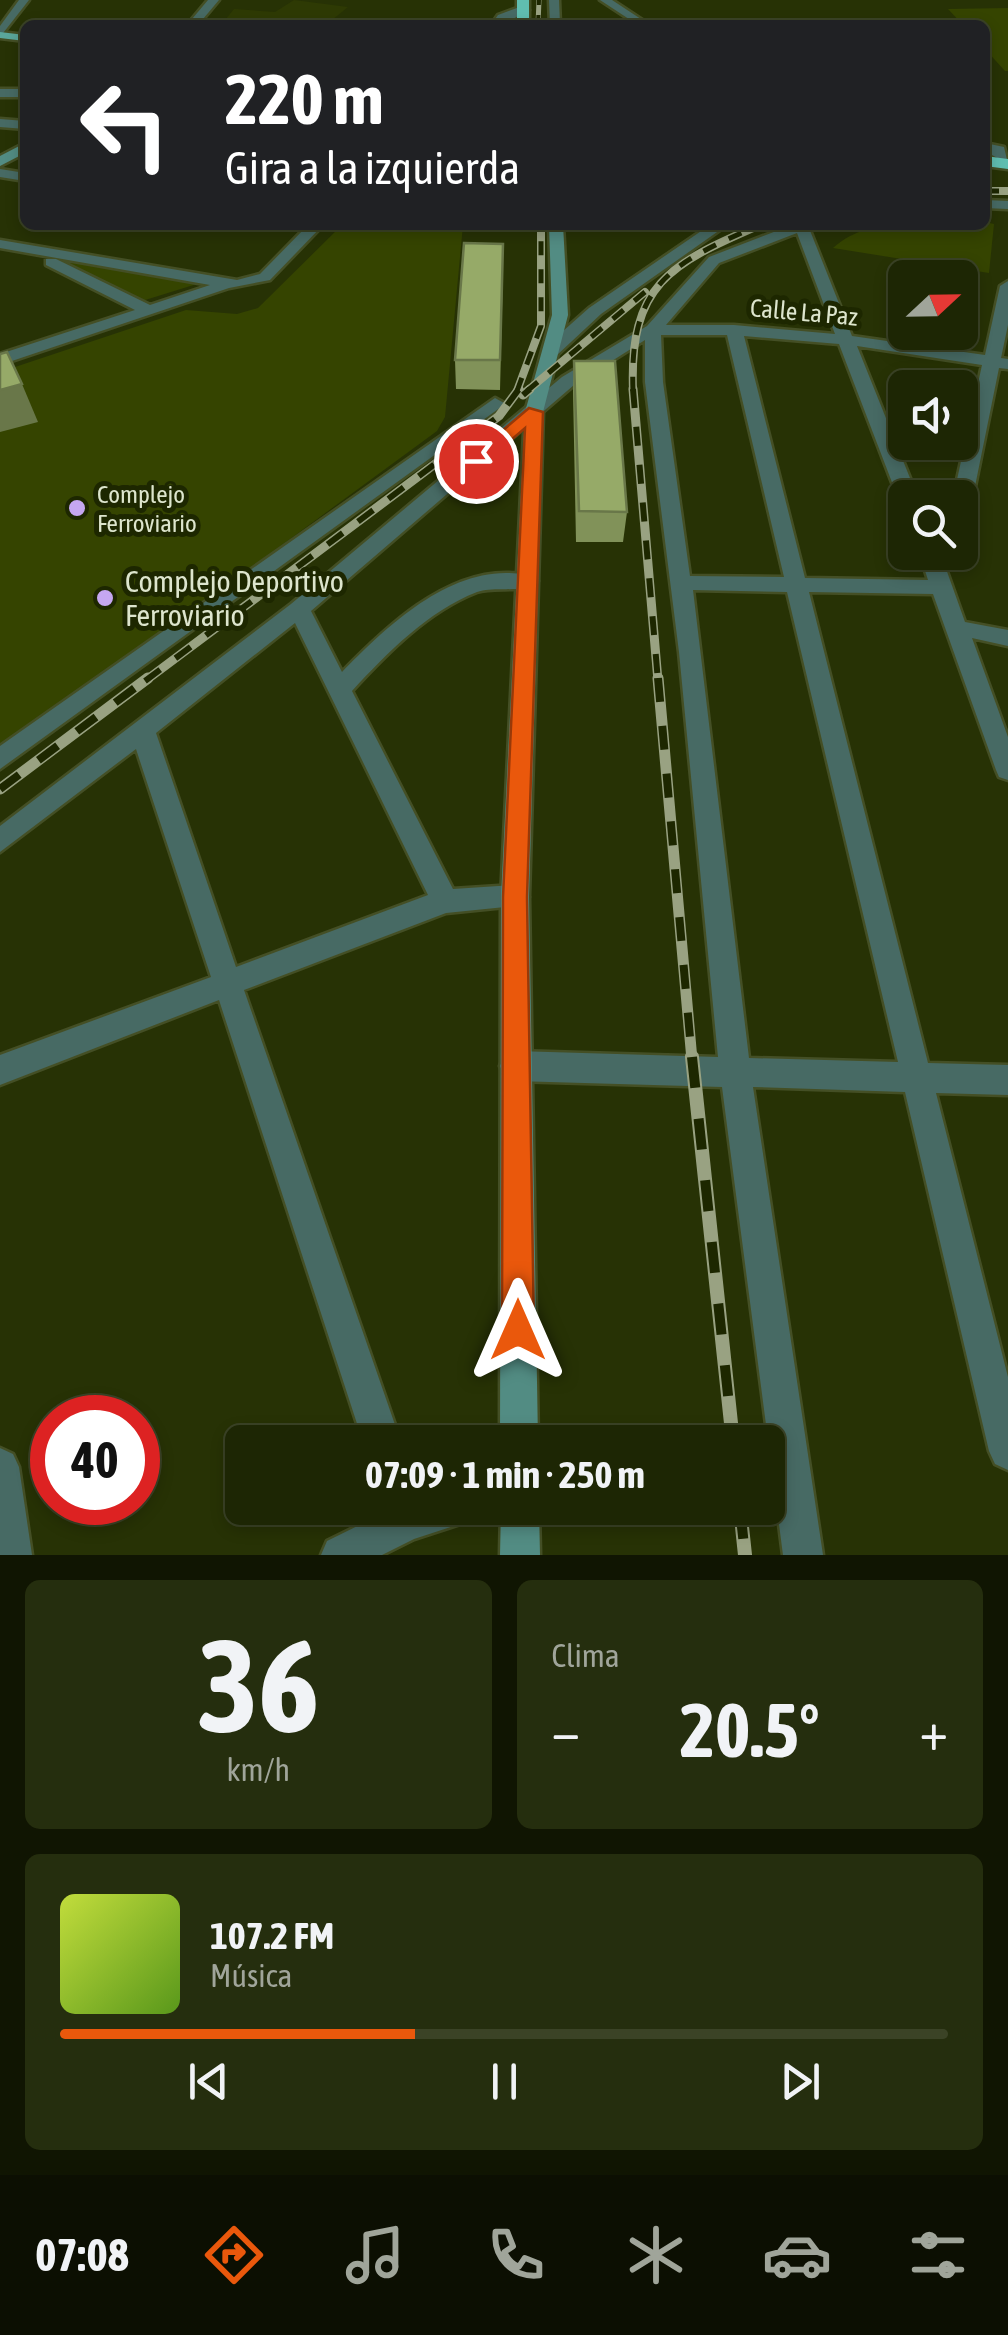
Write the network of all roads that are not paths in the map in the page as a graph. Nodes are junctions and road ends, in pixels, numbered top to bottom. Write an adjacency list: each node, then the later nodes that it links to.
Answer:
1 (24, 0): 8 (street)
2 (214, 0): 5 (street)
3 (605, 0): 7 (street)
4 (524, 4): 6 (street)
5 (196, 20)
6 (500, 20)
7 (637, 20)
8 (0, 35)
9 (305, 230): 18 (street)
10 (556, 230): 24 (street)
11 (685, 230): 16 (street)
12 (711, 230): 16 (street)
13 (793, 230): 21 (street)
14 (805, 230): 23 (street)
15 (0, 244): 17 (street)
16 (687, 244): 24 (street)
17 (26, 249): 18 (street); 20 (street)
18 (225, 285): 20 (street)
19 (1008, 286): 26 (street)
20 (150, 311): 25 (street)
21 (654, 330): 22 (street, Calle La Paz); 28 (street); 34 (street)
22 (734, 330): 23 (street, Calle La Paz); 35 (street)
23 (848, 340): 26 (street, Calle La Paz); 29 (street)
24 (550, 352): 28 (street)
25 (0, 360)
26 (1001, 363): 30 (street)
27 (495, 403): 42 (street)
28 (534, 412): 33 (street); 37 (street)
29 (901, 480)
30 (969, 480)
31 (936, 570): 36 (street)
32 (946, 570): 36 (street)
33 (527, 580): 40 (street); 45 (street)
34 (680, 583): 35 (street); 50 (street)
35 (798, 585): 36 (street); 51 (street)
36 (942, 587): 38 (street)
37 (298, 609): 40 (street); 41 (street)
38 (958, 628): 39 (street); 43 (street)
39 (1008, 638)
40 (339, 689): 46 (street)
41 (144, 732): 44 (street); 47 (street)
42 (0, 759)
43 (1008, 770)
44 (0, 841)
45 (515, 897): 46 (street); 48 (street)
46 (445, 901): 47 (street)
47 (230, 982): 49 (street); 53 (street)
48 (515, 1066): 50 (street); 54 (street)
49 (0, 1070)
50 (735, 1071): 51 (street); 62 (street)
51 (916, 1077): 52 (street); 55 (street)
52 (1008, 1080)
53 (376, 1425)
54 (519, 1425)
55 (1008, 1451)
56 (0, 1468): 59 (street)
57 (388, 1525): 60 (street)
58 (520, 1525): 61 (street)
59 (12, 1555)
60 (340, 1555)
61 (520, 1555)
62 (804, 1555)

